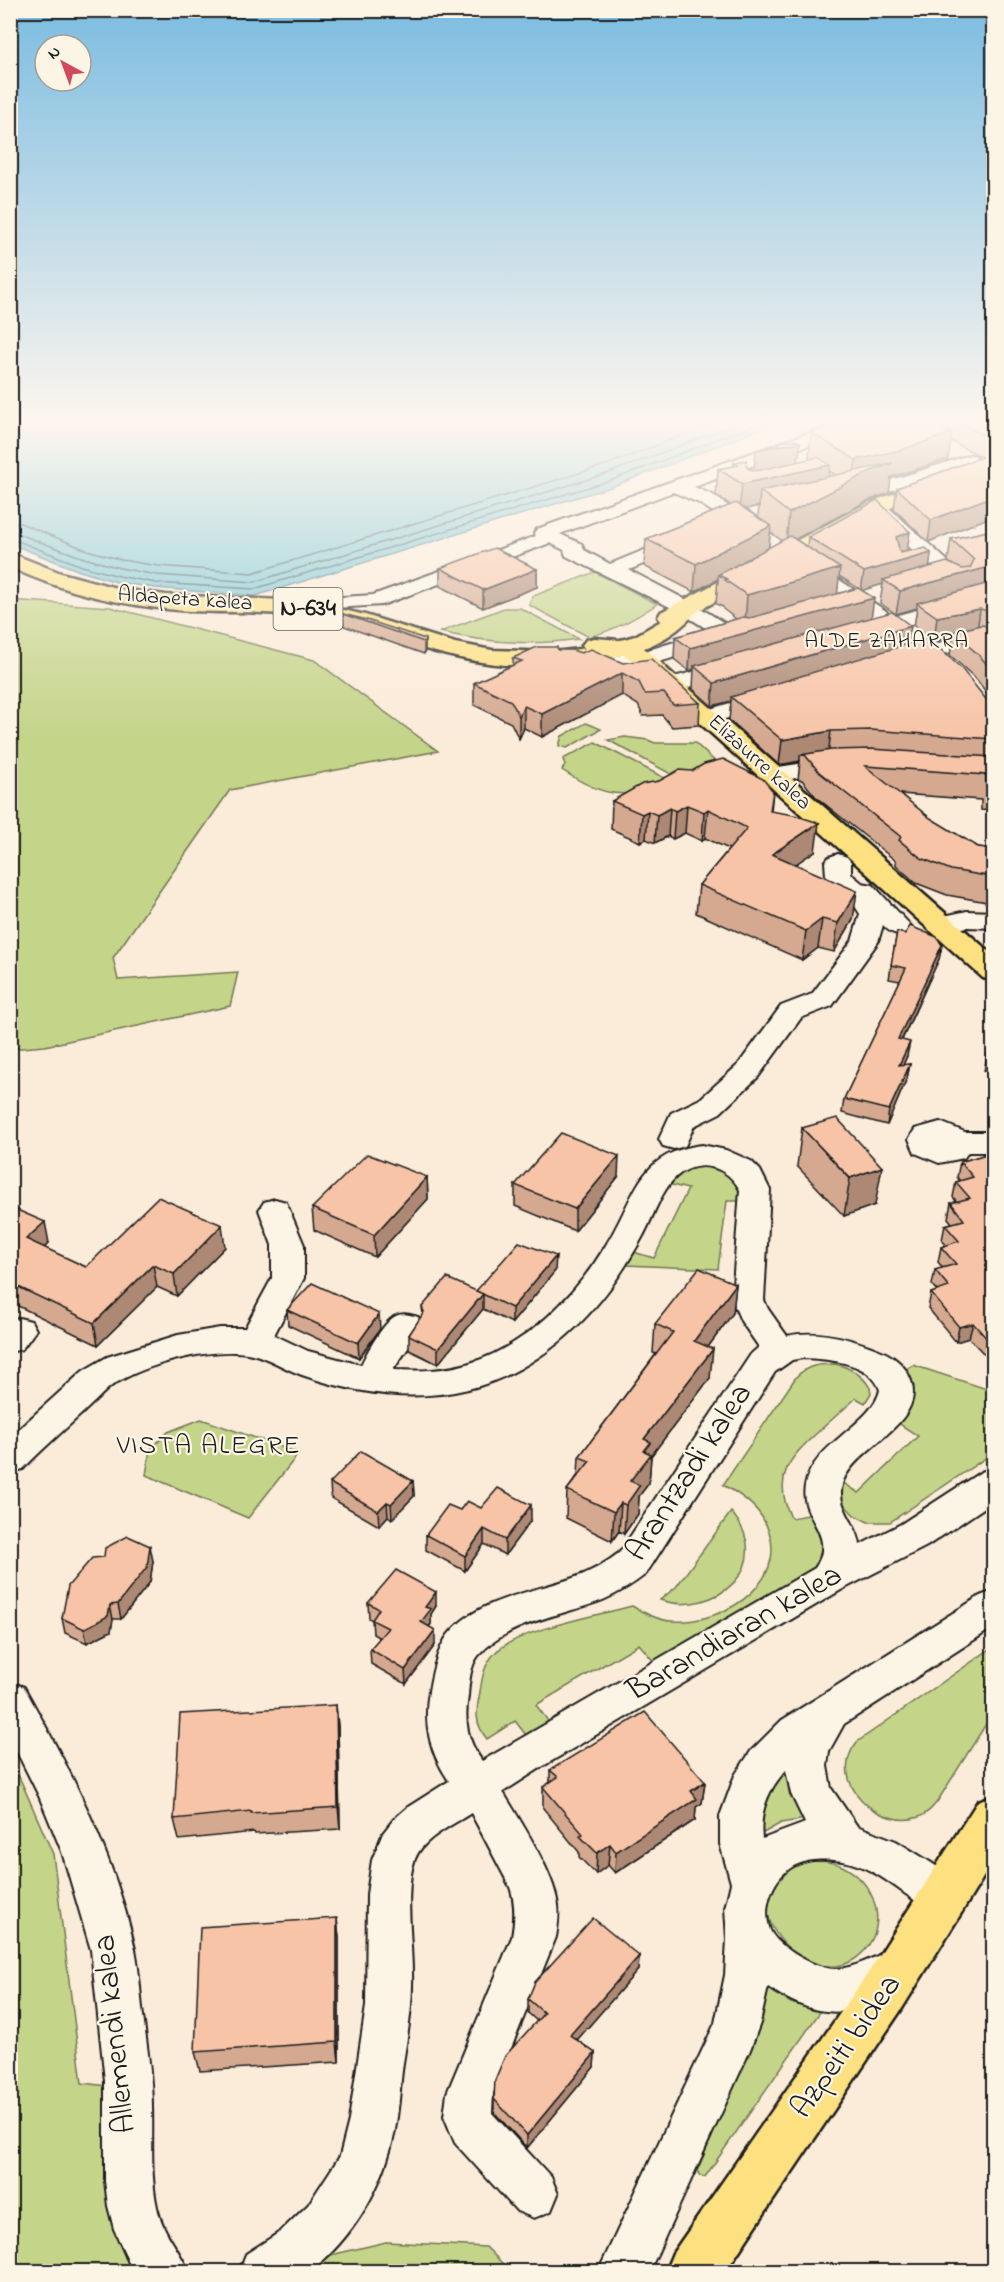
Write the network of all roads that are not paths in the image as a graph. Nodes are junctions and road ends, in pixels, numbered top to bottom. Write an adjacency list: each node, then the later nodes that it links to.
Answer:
1 (562, 526): 2 (street)
2 (732, 526)
3 (839, 526): 16 (main road, N-634)
4 (899, 526): 9 (street)
5 (542, 540): 14 (street)
6 (794, 558): 12 (street)
7 (10, 559): 22 (main road, Aldapeta kalea / N-634)
8 (613, 570): 16 (street)
9 (946, 575): 10 (street); 13 (street)
10 (925, 581)
11 (879, 593): 12 (street)
12 (856, 599): 15 (street); 17 (street)
13 (988, 600): 17 (street)
14 (334, 602)
15 (834, 606)
16 (676, 617): 20 (main road, N-634); 25 (main road); 25 (street)
17 (890, 623): 18 (street); 21 (street)
18 (845, 636)
19 (988, 640): 21 (street)
20 (614, 650): 22 (main road, N-634); 22 (main road, N-634); 25 (main road)
21 (927, 651): 24 (street); 26 (street)
22 (468, 653)
23 (757, 662): 27 (street)
24 (884, 663)
25 (651, 665): 31 (main road, Elizaurre kalea)
26 (948, 667)
27 (682, 682)
28 (785, 693): 29 (street)
29 (718, 714)
30 (858, 764): 31 (street)
31 (772, 775): 32 (main road, Elizaurre kalea)
32 (850, 859): 34 (main road, Elizaurre kalea); 35 (street); 37 (street)
33 (993, 920): 34 (street)
34 (939, 925): 36 (main road, Elizaurre kalea)
35 (899, 927)
36 (993, 972)
37 (675, 1139)
38 (957, 1142): 39 (street)
39 (993, 1142)
40 (275, 1210): 42 (street)
41 (406, 1326): 44 (street)
42 (254, 1342): 44 (street); 45 (street)
43 (780, 1351): 44 (street); 47 (street); 53 (street, Arantzadi kalea)
44 (372, 1379)
45 (10, 1459)
46 (993, 1482): 48 (street, Barandiaran kalea)
47 (835, 1522): 48 (street); 49 (street)
48 (914, 1535): 49 (street, Barandiaran kalea)
49 (828, 1580): 53 (street, Barandiaran kalea)
50 (993, 1607): 52 (street)
51 (10, 1699): 61 (street, Allemendi kalea)
52 (828, 1715): 55 (street); 56 (street)
53 (477, 1786): 60 (street, Arantzadi kalea); 62 (street)
54 (993, 1816): 57 (main road, Azpeiti bidea)
55 (842, 1840): 56 (street); 57 (street)
56 (752, 1882): 58 (street)
57 (946, 1898): 59 (main road, Azpeiti bidea)
58 (749, 1940): 59 (street); 63 (street)
59 (904, 1964): 64 (main road, Azpeiti bidea)
60 (534, 2194)
61 (165, 2271)
62 (264, 2271)
63 (623, 2271)
64 (692, 2271)

